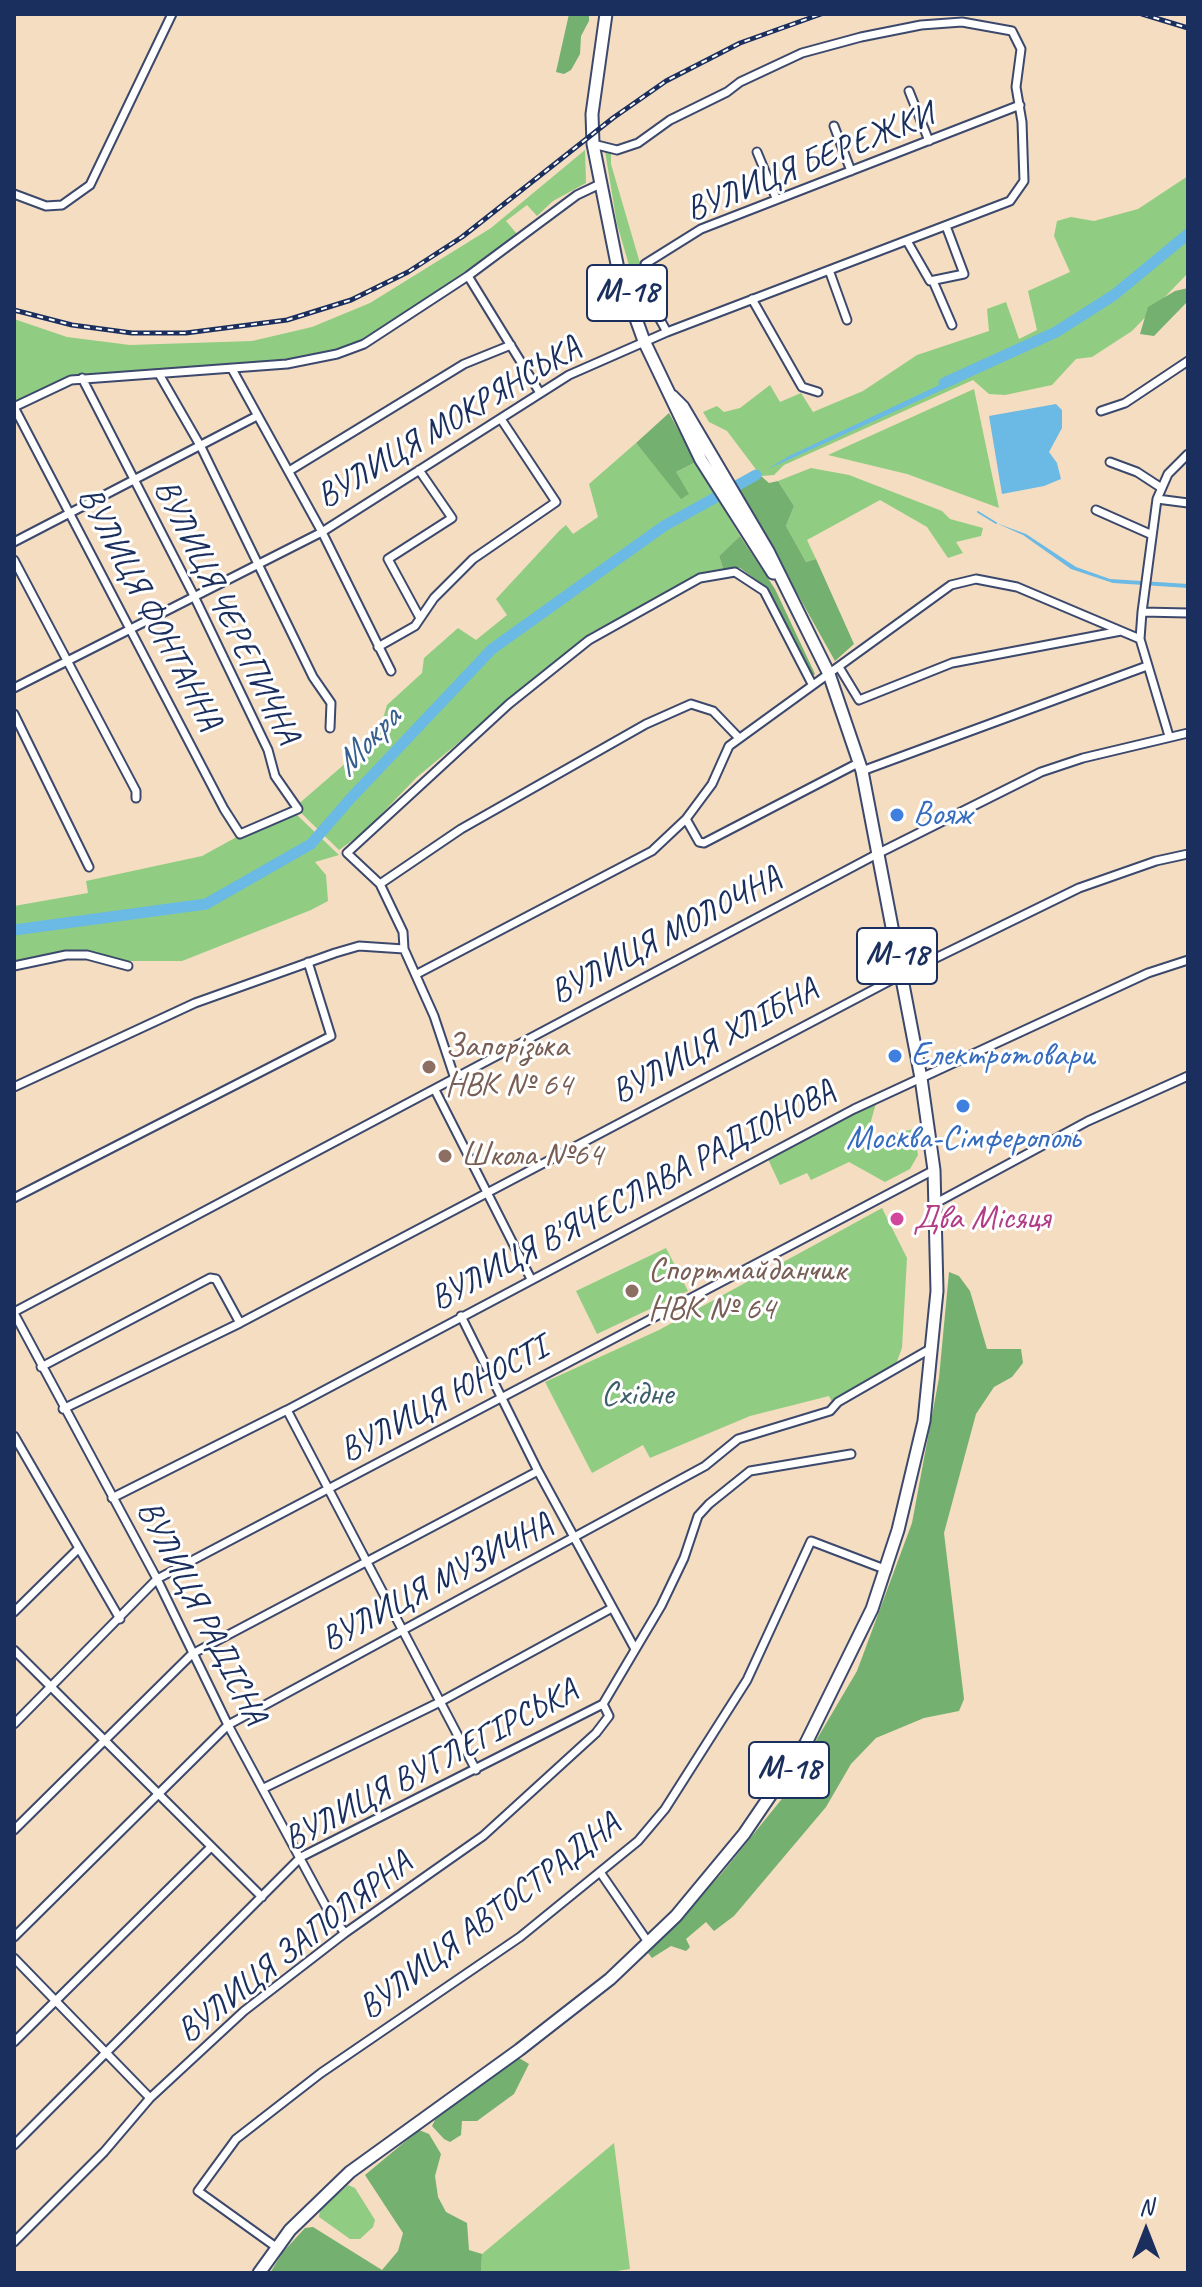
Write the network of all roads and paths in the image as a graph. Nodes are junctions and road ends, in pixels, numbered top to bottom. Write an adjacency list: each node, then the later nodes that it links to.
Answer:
1 (172, 14): 11 (street)
2 (606, 14): 7 (highway, М-18)
3 (909, 91): 6 (street)
4 (1020, 105): 6 (street, ВУЛИЦЯ БЕРЕЖКИ); 7 (street, ВУЛИЦЯ МОКРЯНСЬКА); 13 (street, ВУЛИЦЯ МОКРЯНСЬКА)
5 (834, 126): 9 (street)
6 (929, 141): 9 (street, ВУЛИЦЯ БЕРЕЖКИ)
7 (593, 144): 10 (highway, М-18)
8 (757, 152): 12 (street)
9 (851, 171): 12 (street, ВУЛИЦЯ БЕРЕЖКИ)
10 (598, 185): 16 (street); 22 (highway, М-18)
11 (14, 194)
12 (776, 198): 21 (street, ВУЛИЦЯ БЕРЕЖКИ)
13 (946, 226): 14 (street, ВУЛИЦЯ МОКРЯНСЬКА); 17 (street)
14 (907, 241): 15 (street, ВУЛИЦЯ МОКРЯНСЬКА); 17 (street)
15 (829, 270): 18 (street, ВУЛИЦЯ МОКРЯНСЬКА); 19 (street)
16 (468, 276): 23 (street); 25 (street)
17 (933, 281): 20 (street)
18 (752, 299): 21 (street, ВУЛИЦЯ МОКРЯНСЬКА); 28 (street)
19 (847, 320)
20 (952, 325)
21 (667, 332): 22 (street, ВУЛИЦЯ МОКРЯНСЬКА)
22 (644, 341): 29 (street, ВУЛИЦЯ МОКРЯНСЬКА); 60 (highway, М-18)
23 (511, 345): 29 (street); 38 (street)
24 (1188, 361): 31 (street)
25 (232, 369): 26 (street); 32 (street)
26 (159, 374): 27 (street); 34 (street)
27 (82, 378): 30 (street); 39 (street, ВУЛИЦЯ ЧЕРЕПИЧНА)
28 (818, 392)
29 (540, 393): 33 (street, ВУЛИЦЯ МОКРЯНСЬКА)
30 (14, 407): 44 (street, ВУЛИЦЯ ФОНТАННА)
31 (1101, 411)
32 (257, 416): 34 (street); 38 (street)
33 (501, 419): 37 (street, ВУЛИЦЯ МОКРЯНСЬКА); 53 (street)
34 (201, 447): 39 (street); 49 (street)
35 (1188, 454): 40 (street)
36 (1110, 462): 40 (street)
37 (419, 470): 45 (street, ВУЛИЦЯ МОКРЯНСЬКА); 53 (street)
38 (289, 471): 45 (street)
39 (134, 480): 44 (street); 50 (street, ВУЛИЦЯ ЧЕРЕПИЧНА)
40 (1160, 487): 41 (street)
41 (1157, 499): 42 (street); 46 (street)
42 (1188, 503)
43 (1096, 510): 46 (street)
44 (70, 513): 47 (street); 54 (street, ВУЛИЦЯ ФОНТАННА)
45 (322, 532): 49 (street, ВУЛИЦЯ МОКРЯНСЬКА); 57 (street)
46 (1150, 534): 51 (street)
47 (14, 542)
48 (14, 560): 58 (street)
49 (259, 562): 50 (street, ВУЛИЦЯ МОКРЯНСЬКА); 65 (street)
50 (193, 594): 54 (street, ВУЛИЦЯ МОКРЯНСЬКА); 72 (street, ВУЛИЦЯ ЧЕРЕПИЧНА)
51 (1142, 612): 52 (street); 56 (street)
52 (1188, 613)
53 (420, 618): 57 (street)
54 (129, 627): 58 (street, ВУЛИЦЯ МОКРЯНСЬКА); 72 (street, ВУЛИЦЯ ФОНТАННА)
55 (1121, 631): 56 (street); 60 (street); 60 (street)
56 (1140, 639): 59 (street)
57 (378, 647): 61 (street)
58 (66, 660): 63 (street, ВУЛИЦЯ МОКРЯНСЬКА); 70 (street)
59 (1147, 666): 67 (street); 69 (street)
60 (834, 670): 62 (street); 69 (highway, М-18)
61 (391, 671)
62 (812, 684): 68 (street); 76 (street)
63 (14, 688)
64 (14, 714): 75 (street)
65 (330, 728)
66 (1188, 733): 67 (street, ВУЛИЦЯ МОЛОЧНА)
67 (1169, 736): 73 (street, ВУЛИЦЯ МОЛОЧНА)
68 (739, 738): 71 (street); 76 (street)
69 (861, 766): 71 (street); 73 (highway, М-18)
70 (136, 798)
71 (686, 819): 82 (street)
72 (240, 834)
73 (879, 853): 83 (highway, М-18); 86 (street, ВУЛИЦЯ МОЛОЧНА)
74 (1188, 854): 83 (street, ВУЛИЦЯ ХЛІБНА)
75 (89, 867)
76 (380, 884): 77 (street)
77 (404, 949): 79 (street); 82 (street)
78 (1188, 960): 85 (street, ВУЛИЦЯ В'ЯЧЕСЛАВА РАДІОНОВА)
79 (308, 962): 87 (street); 91 (street)
80 (14, 966): 81 (street)
81 (128, 966)
82 (417, 974): 86 (street)
83 (901, 975): 85 (highway, М-18); 90 (street, ВУЛИЦЯ ХЛІБНА)
84 (1188, 1076): 92 (street)
85 (921, 1078): 89 (highway, М-18); 93 (street, ВУЛИЦЯ В'ЯЧЕСЛАВА РАДІОНОВА)
86 (455, 1079): 88 (street, ВУЛИЦЯ МОЛОЧНА)
87 (14, 1087)
88 (435, 1090): 90 (street); 94 (street, ВУЛИЦЯ МОЛОЧНА)
89 (934, 1170): 92 (highway, М-18); 99 (street, ВУЛИЦЯ ЮНОСТІ)
90 (486, 1191): 93 (street); 96 (street, ВУЛИЦЯ ХЛІБНА)
91 (14, 1198)
92 (936, 1203): 97 (highway, М-18)
93 (531, 1279): 95 (street, ВУЛИЦЯ В'ЯЧЕСЛАВА РАДІОНОВА)
94 (14, 1313): 98 (street, ВУЛИЦЯ РАДІСНА)
95 (461, 1316): 99 (street); 101 (street, ВУЛИЦЯ В'ЯЧЕСЛАВА РАДІОНОВА)
96 (240, 1323): 98 (street); 100 (street, ВУЛИЦЯ ХЛІБНА)
97 (933, 1347): 107 (street, ВУЛИЦЯ МУЗИЧНА); 110 (highway, М-18)
98 (41, 1367): 100 (street, ВУЛИЦЯ РАДІСНА)
99 (503, 1400): 104 (street); 105 (street, ВУЛИЦЯ ЮНОСТІ)
100 (63, 1409): 106 (street, ВУЛИЦЯ РАДІСНА)
101 (287, 1410): 105 (street); 106 (street, ВУЛИЦЯ В'ЯЧЕСЛАВА РАДІОНОВА)
102 (14, 1436): 108 (street)
103 (851, 1454): 116 (street, ВУЛИЦЯ ВУГЛЕГІРСЬКА)
104 (538, 1471): 107 (street); 109 (street)
105 (328, 1490): 109 (street); 111 (street, ВУЛИЦЯ ЮНОСТІ)
106 (112, 1498): 111 (street, ВУЛИЦЯ РАДІСНА)
107 (574, 1539): 112 (street); 115 (street, ВУЛИЦЯ МУЗИЧНА)
108 (77, 1550): 113 (street); 114 (street)
109 (365, 1561): 115 (street); 118 (street)
110 (887, 1570): 131 (street, ВУЛИЦЯ АВТОСТРАДНА); 135 (highway, М-18)
111 (157, 1579): 114 (street, ВУЛИЦЯ ЮНОСТІ); 118 (street, ВУЛИЦЯ РАДІСНА)
112 (612, 1608): 116 (street); 120 (street)
113 (14, 1612)
114 (120, 1619): 119 (street, ВУЛИЦЯ ЮНОСТІ)
115 (402, 1631): 120 (street); 123 (street, ВУЛИЦЯ МУЗИЧНА)
116 (635, 1649): 121 (street, ВУЛИЦЯ ВУГЛЕГІРСЬКА)
117 (14, 1650): 119 (street)
118 (192, 1654): 123 (street, ВУЛИЦЯ РАДІСНА); 124 (street)
119 (51, 1687): 122 (street, ВУЛИЦЯ ЮНОСТІ); 124 (street)
120 (440, 1702): 125 (street); 126 (street)
121 (603, 1704): 125 (street, ВУЛИЦЯ ВУГЛЕГІРСЬКА); 133 (street, ВУЛИЦЯ ЗАПОЛЯРНА)
122 (14, 1724)
123 (228, 1725): 126 (street, ВУЛИЦЯ РАДІСНА); 127 (street, ВУЛИЦЯ МУЗИЧНА)
124 (106, 1740): 127 (street); 128 (street)
125 (476, 1770): 130 (street, ВУЛИЦЯ ВУГЛЕГІРСЬКА)
126 (264, 1788): 130 (street, ВУЛИЦЯ РАДІСНА)
127 (161, 1793): 129 (street); 134 (street, ВУЛИЦЯ МУЗИЧНА)
128 (14, 1830)
129 (210, 1848): 132 (street); 137 (street)
130 (301, 1857): 132 (street, ВУЛИЦЯ ВУГЛЕГІРСЬКА); 133 (street, ВУЛИЦЯ РАДІСНА)
131 (600, 1872): 135 (street); 143 (street, ВУЛИЦЯ АВТОСТРАДНА)
132 (262, 1897): 139 (street, ВУЛИЦЯ ВУГЛЕГІРСЬКА)
133 (345, 1933): 140 (street, ВУЛИЦЯ ЗАПОЛЯРНА)
134 (14, 1937)
135 (648, 1942): 143 (highway, М-18)
136 (14, 1958): 137 (street)
137 (55, 2000): 138 (street); 139 (street)
138 (14, 2042)
139 (107, 2053): 140 (street); 141 (street, ВУЛИЦЯ ВУГЛЕГІРСЬКА)
140 (150, 2098): 142 (street, ВУЛИЦЯ ЗАПОЛЯРНА)
141 (14, 2145)
142 (14, 2242)
143 (276, 2247): 144 (highway, М-18)
144 (259, 2273)

